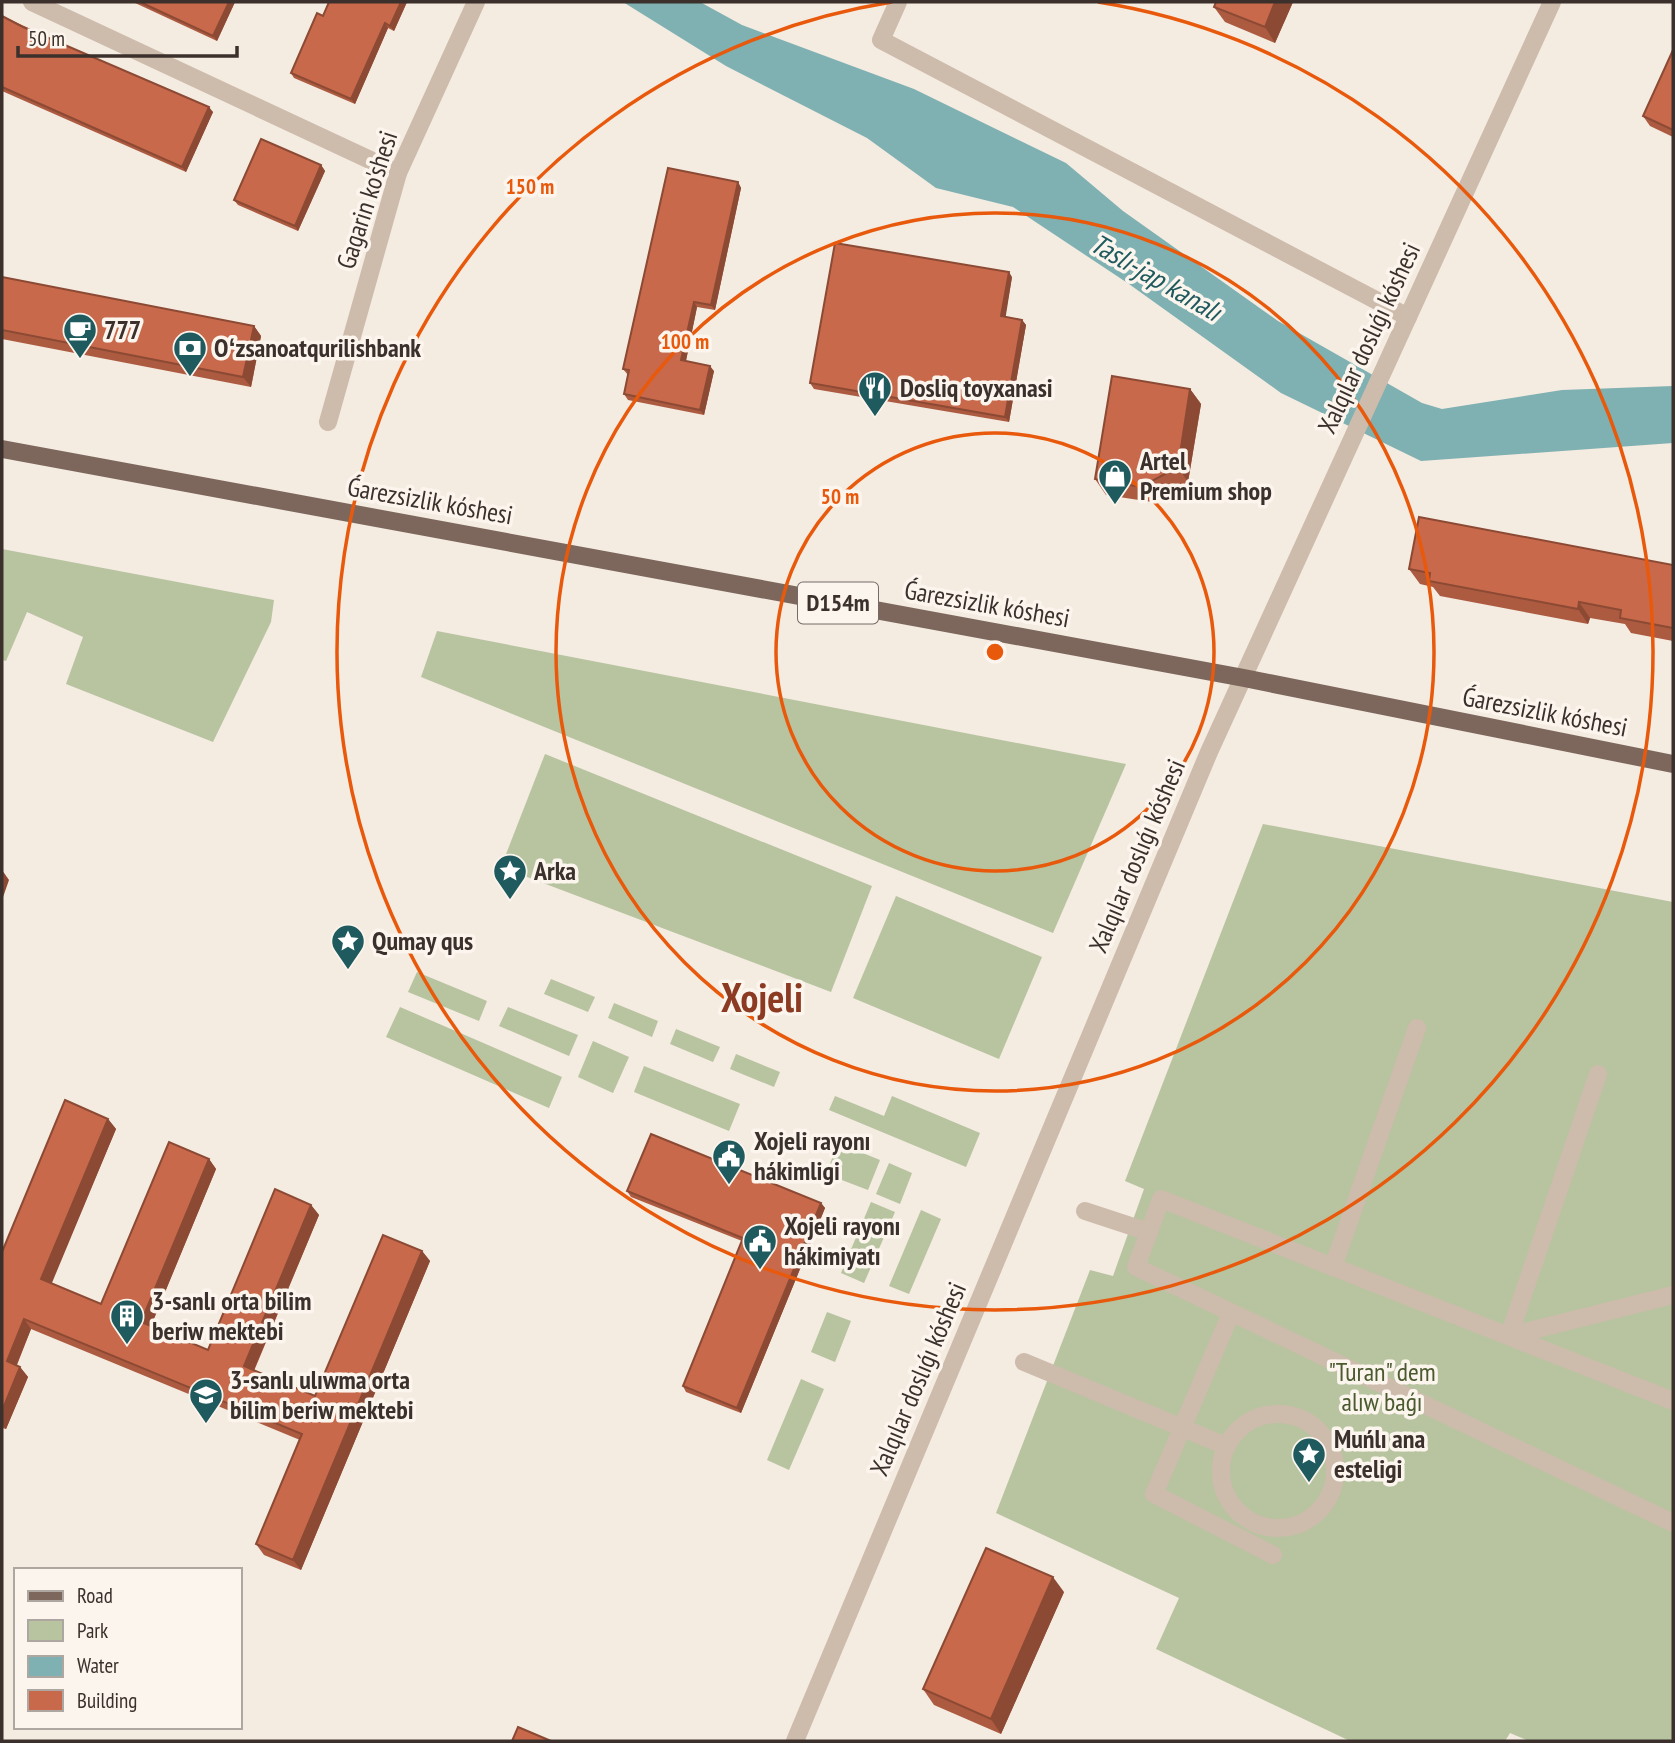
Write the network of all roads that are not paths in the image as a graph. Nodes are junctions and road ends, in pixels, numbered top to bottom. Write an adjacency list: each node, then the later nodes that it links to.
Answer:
1 (32, 2): 5 (street)
2 (476, 2): 5 (street, Gagarin ko'shesi)
3 (898, 2): 6 (street)
4 (1552, 2): 6 (street, Xalqılar doslıǵı kóshesi)
5 (398, 173): 7 (street, Gagarin ko'shesi)
6 (1408, 317): 9 (street, Xalqılar doslıǵı kóshesi)
7 (328, 422)
8 (2, 449): 9 (main road, Ǵarezsizlik kóshesi / D154m)
9 (1244, 678): 10 (main road, Ǵarezsizlik kóshesi / D154m); 26 (street, Xalqılar doslıǵı kóshesi)
10 (1673, 764)
11 (1417, 1028): 15 (street)
12 (1598, 1074): 18 (street)
13 (1085, 1211): 14 (street)
14 (1149, 1232): 15 (street); 17 (street)
15 (1333, 1266): 18 (street)
16 (1673, 1294): 18 (street)
17 (1231, 1313): 22 (street); 24 (street)
18 (1509, 1336): 20 (street)
19 (1024, 1362): 21 (street)
20 (1673, 1401)
21 (1226, 1446): 23 (street); 23 (street)
22 (1673, 1523)
23 (1255, 1524): 24 (street)
24 (1247, 1542): 25 (street)
25 (1273, 1555)
26 (795, 1741)

